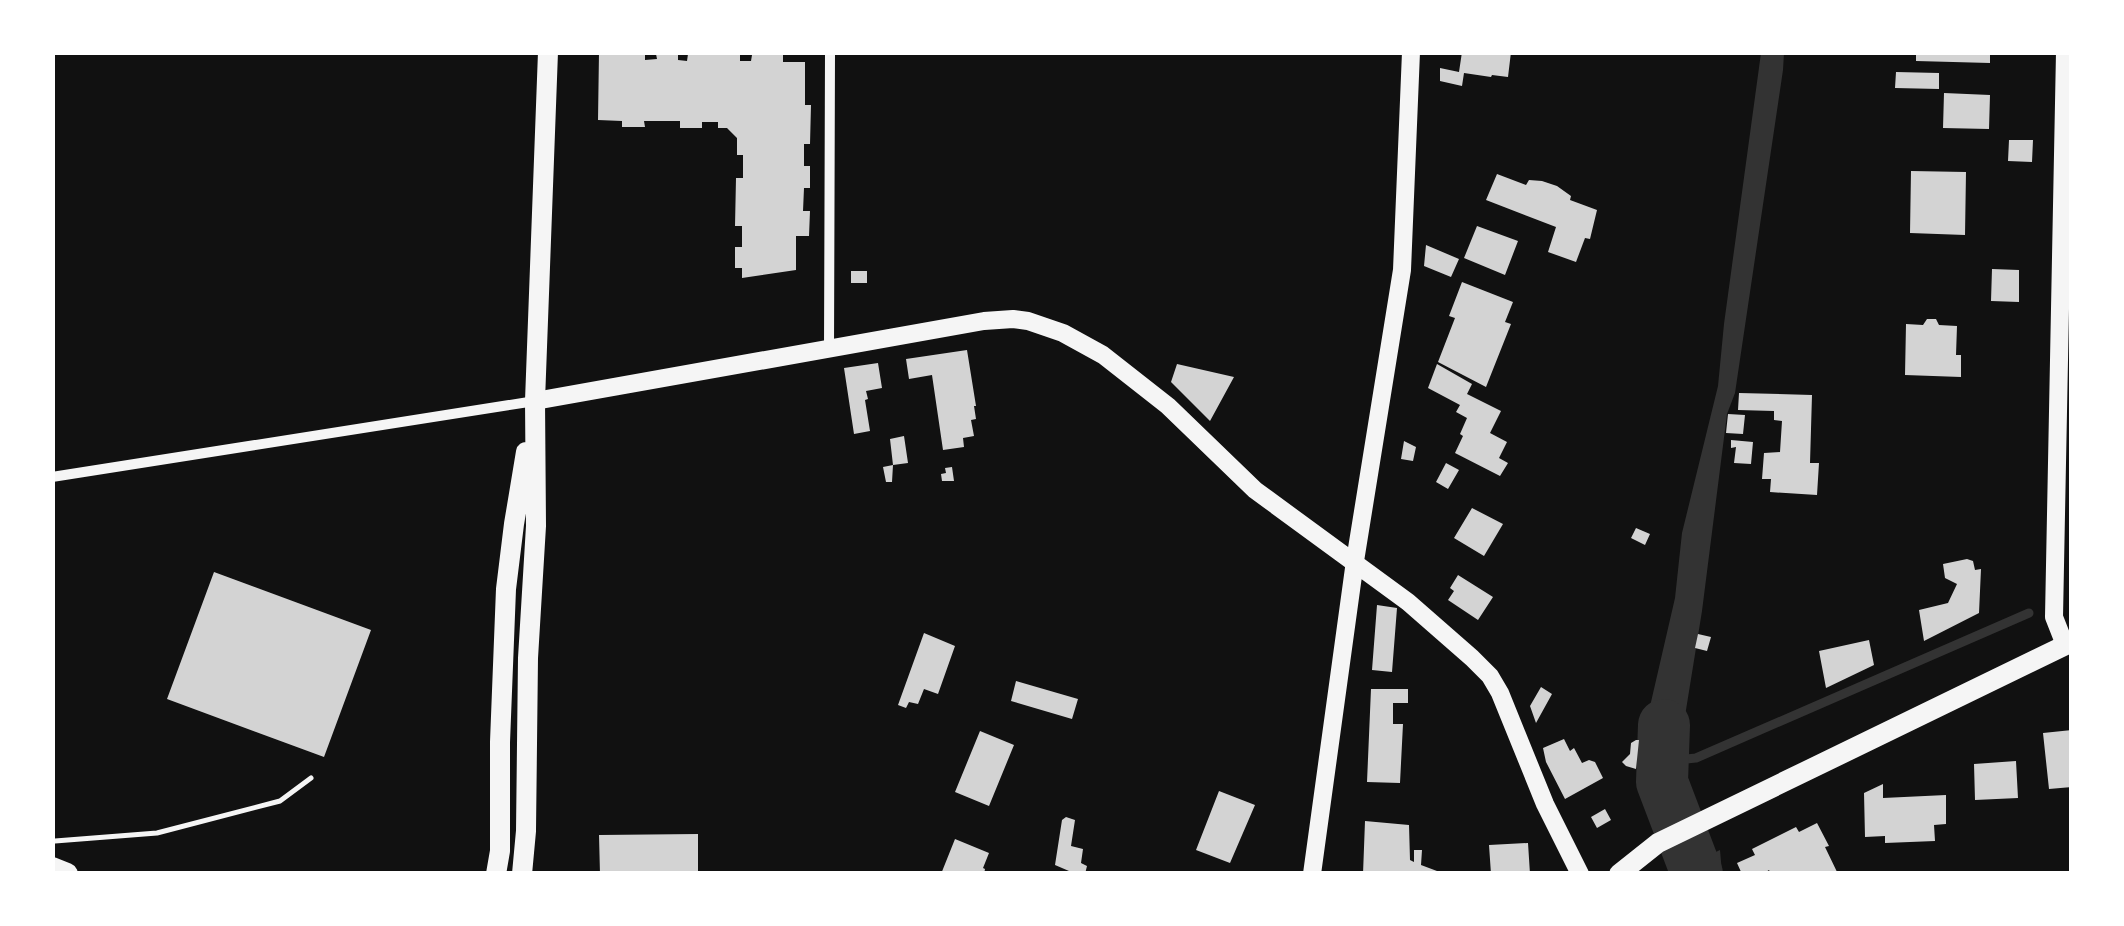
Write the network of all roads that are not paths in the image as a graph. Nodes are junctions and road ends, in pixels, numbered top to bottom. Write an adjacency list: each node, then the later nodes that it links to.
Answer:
1 (548, 52): 7 (main road)
2 (830, 52): 5 (street)
3 (1410, 52): 9 (street)
4 (2066, 52): 6 (street)
5 (830, 350): 7 (street); 9 (street)
6 (2065, 365): 10 (street)
7 (535, 401): 8 (street); 13 (main road); 14 (main road)
8 (52, 476)
9 (1355, 561): 15 (street); 16 (street)
10 (2068, 643): 17 (main road)
11 (52, 868): 12 (main road)
12 (67, 874)
13 (496, 874)
14 (522, 874)
15 (1312, 874)
16 (1580, 874)
17 (1619, 874)

